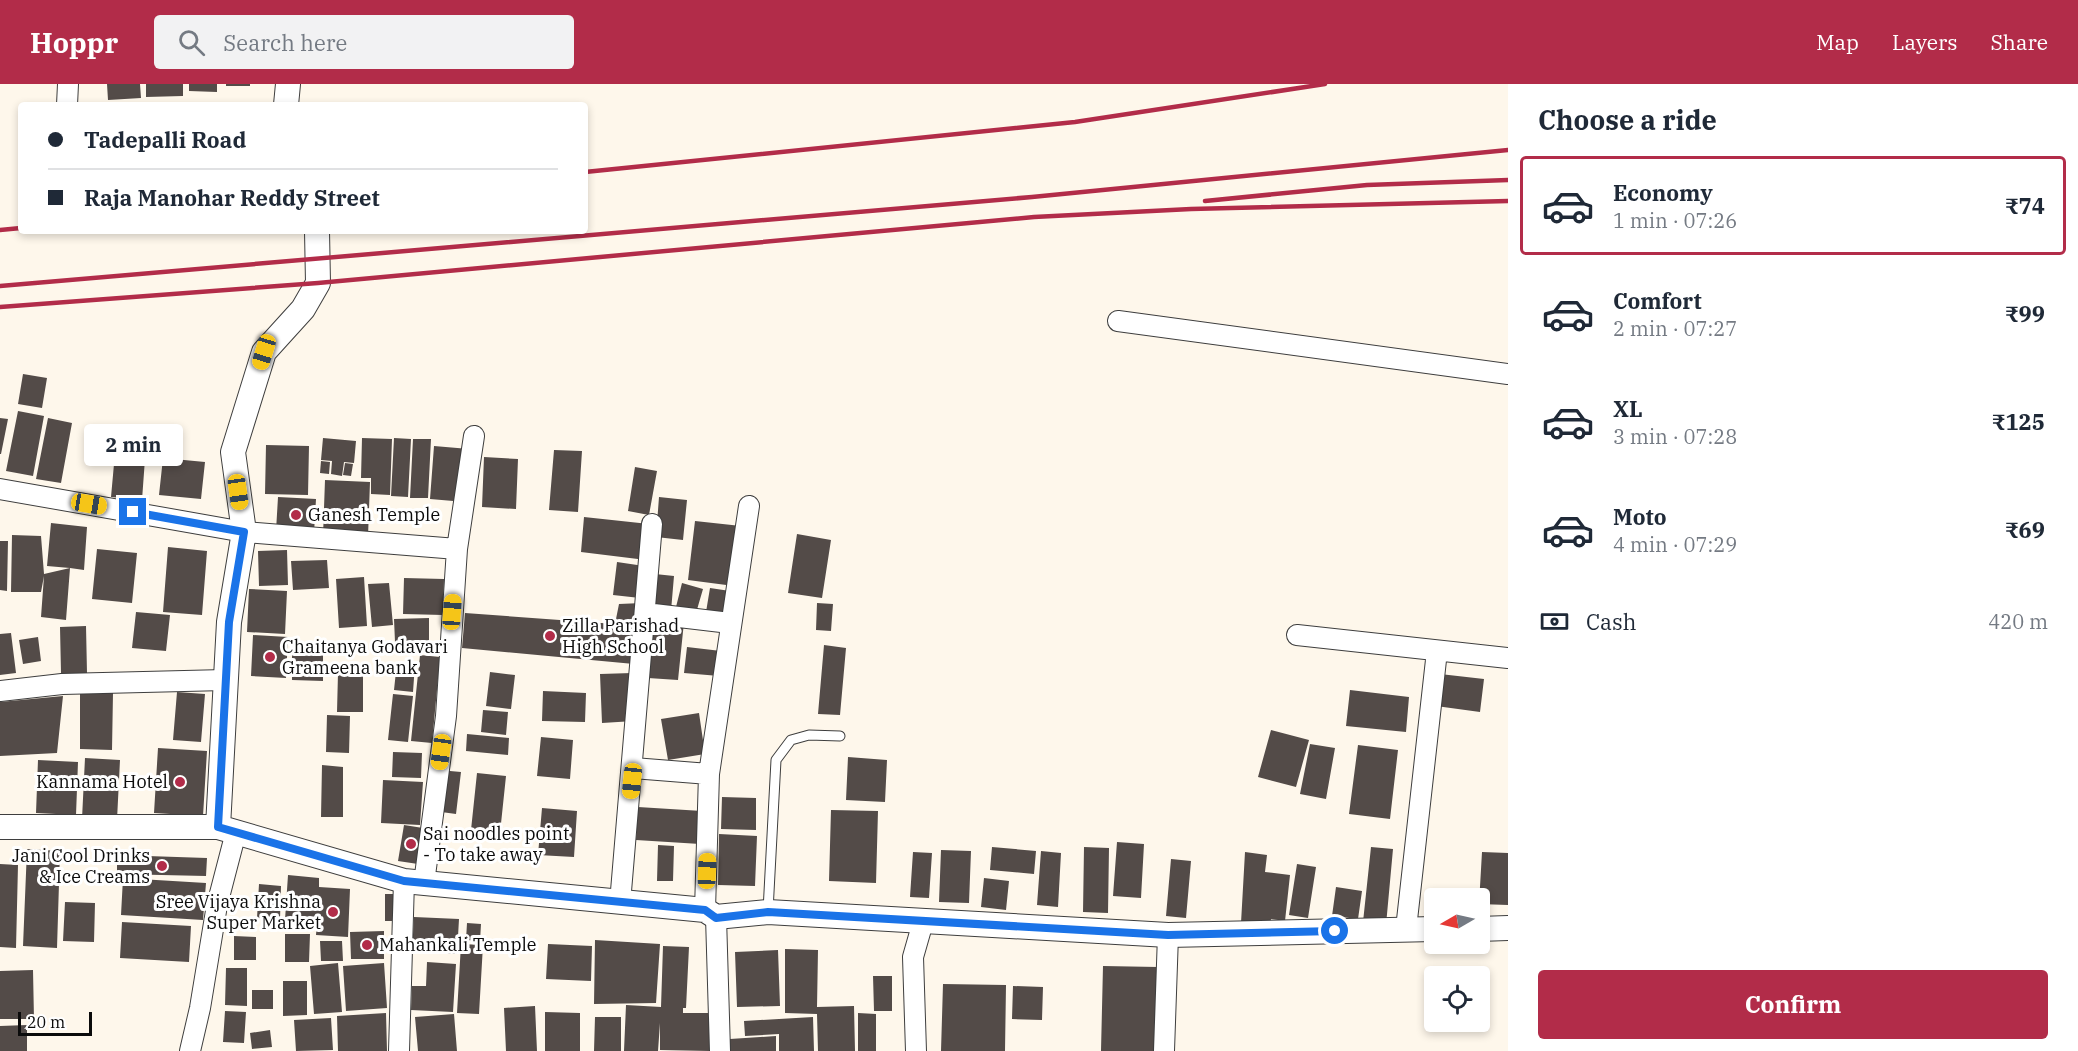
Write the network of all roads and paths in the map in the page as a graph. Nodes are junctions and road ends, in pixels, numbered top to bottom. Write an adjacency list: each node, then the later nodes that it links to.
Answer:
1 (68, 84): 3 (street)
2 (288, 84): 4 (street)
3 (67, 102)
4 (286, 102)
5 (317, 234): 12 (street)
6 (1118, 321): 7 (street)
7 (1508, 374)
8 (474, 436): 13 (street)
9 (0, 489): 12 (street)
10 (749, 506): 15 (street)
11 (652, 524): 14 (street)
12 (244, 532): 13 (street); 19 (street)
13 (457, 549): 26 (street)
14 (645, 613): 15 (street); 22 (street)
15 (730, 623): 23 (street)
16 (1297, 635): 17 (street)
17 (1437, 651): 18 (street); 33 (street)
18 (1508, 658)
19 (225, 680): 20 (street); 25 (street)
20 (0, 691)
21 (840, 736): 28 (lane)
22 (633, 768): 23 (street); 27 (street)
23 (709, 774): 29 (street)
24 (0, 827): 25 (street)
25 (227, 829): 26 (street); 36 (street)
26 (414, 882): 27 (street); 37 (street)
27 (620, 903): 29 (street)
28 (768, 912): 29 (street); 30 (street)
29 (711, 914): 38 (street)
30 (922, 922): 35 (street); 39 (street)
31 (1490, 928): 32 (street)
32 (1508, 928)
33 (1406, 929): 34 (street); 35 (street)
34 (1424, 929)
35 (1168, 935): 40 (street)
36 (190, 1051)
37 (399, 1051)
38 (720, 1051)
39 (916, 1051)
40 (1164, 1051)

